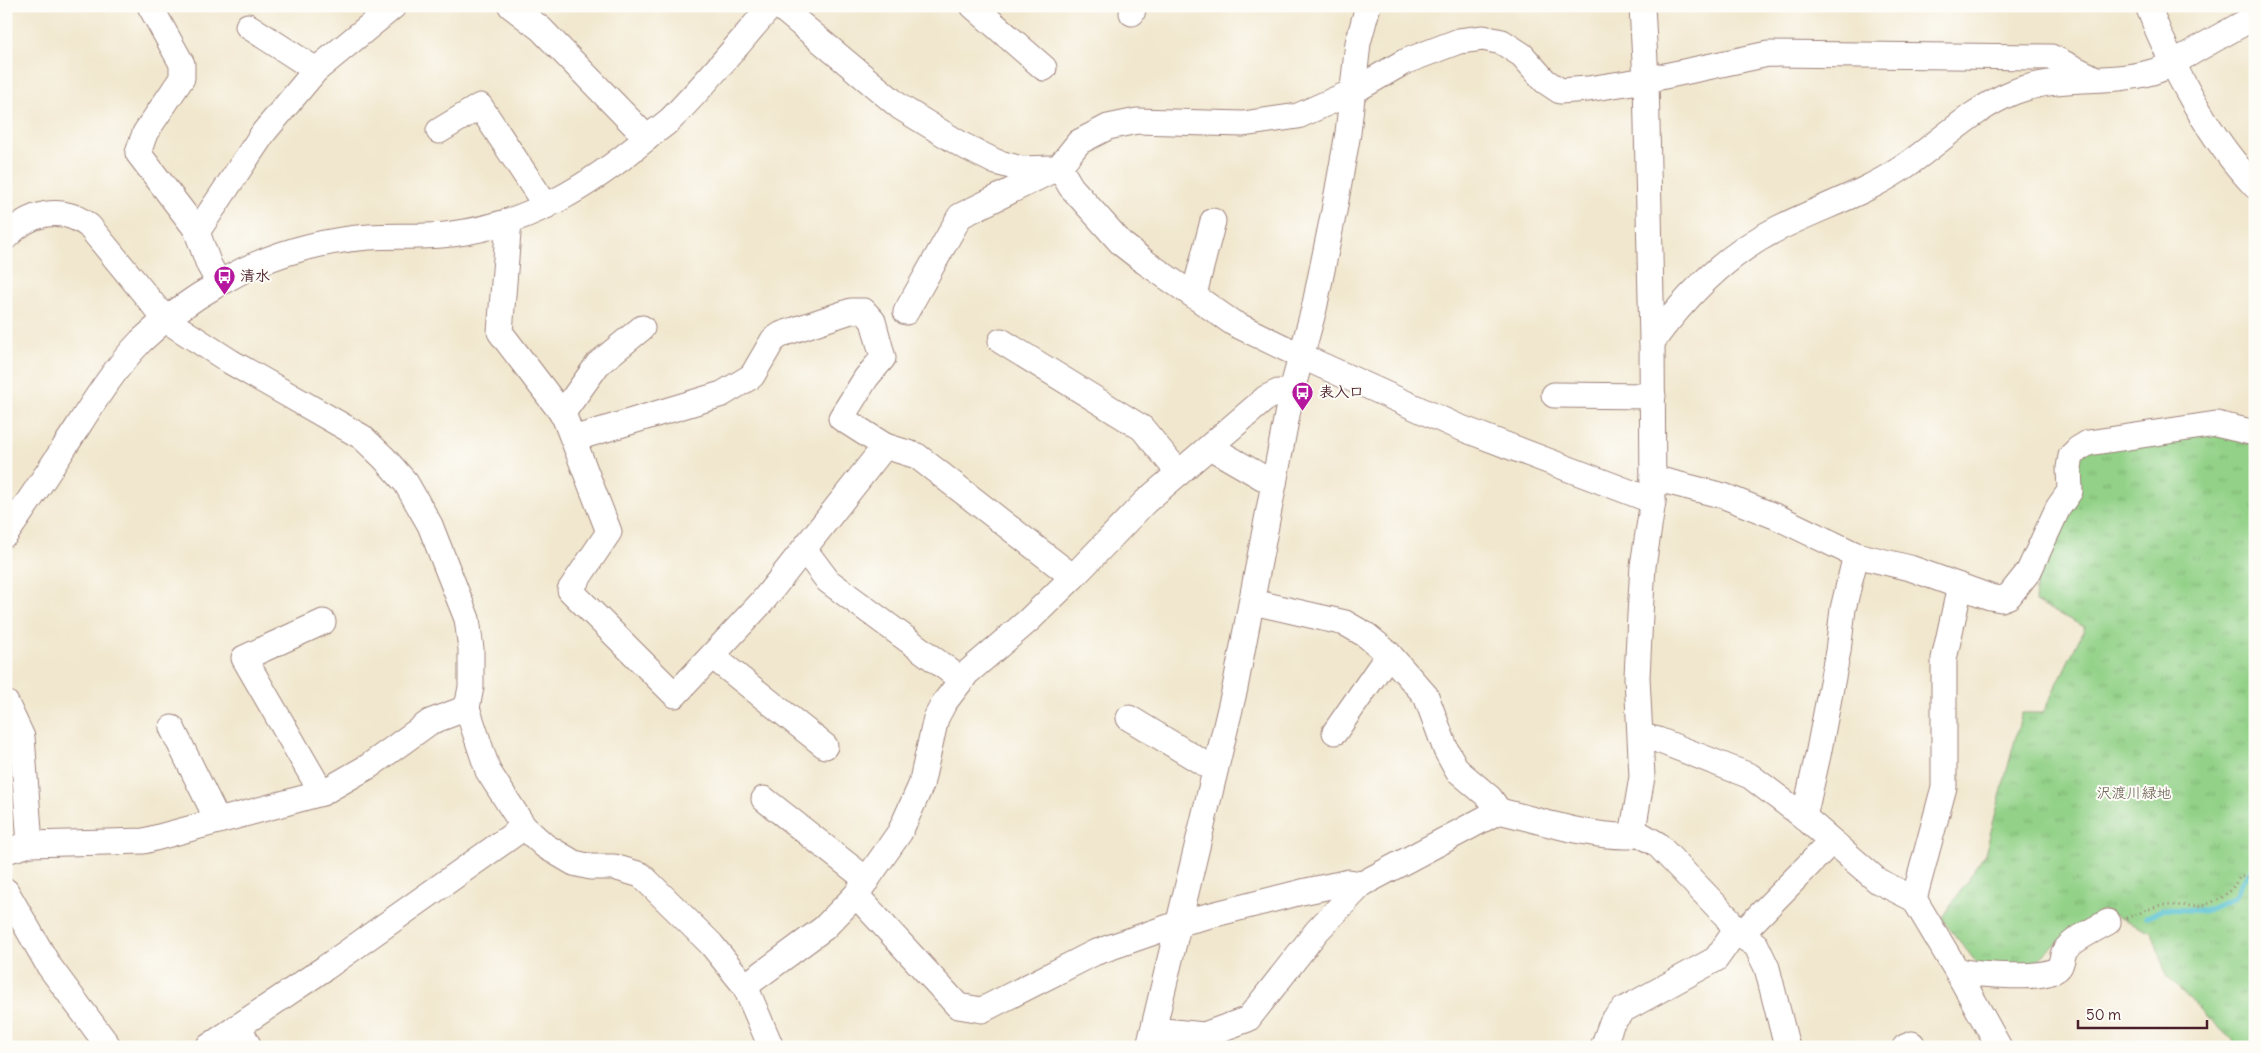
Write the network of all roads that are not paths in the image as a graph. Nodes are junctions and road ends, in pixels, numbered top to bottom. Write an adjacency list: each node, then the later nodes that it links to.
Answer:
1 (150, 6): 26 (street)
2 (394, 6): 14 (street)
3 (511, 6): 19 (street)
4 (771, 6): 19 (street)
5 (779, 6): 20 (street)
6 (973, 6): 13 (street)
7 (1368, 6): 17 (street)
8 (1642, 6): 16 (street)
9 (2148, 6): 12 (street)
10 (2255, 17): 12 (street)
11 (248, 26): 14 (street)
12 (2172, 63): 15 (street); 21 (street)
13 (1044, 68)
14 (316, 70): 26 (street)
15 (2096, 79): 16 (street); 33 (street)
16 (1646, 80): 17 (street); 33 (street)
17 (1352, 92): 20 (street); 34 (street)
18 (439, 131): 22 (street)
19 (647, 138): 22 (street)
20 (1059, 167): 28 (street); 29 (street)
21 (2255, 186)
22 (546, 206): 23 (street)
23 (509, 221): 27 (street); 38 (street)
24 (1213, 221): 28 (street)
25 (9, 228): 30 (street)
26 (197, 232): 27 (street)
27 (219, 283): 30 (street)
28 (1194, 294): 34 (street)
29 (906, 312)
30 (166, 320): 46 (street); 58 (street)
31 (642, 328): 38 (street)
32 (1001, 341): 43 (street)
33 (1652, 342): 37 (street)
34 (1301, 356): 35 (street); 45 (street)
35 (1291, 394): 42 (street); 44 (street)
36 (1554, 395): 37 (street)
37 (1653, 396): 45 (street)
38 (562, 414): 40 (street)
39 (2255, 433): 51 (street)
40 (573, 439): 41 (street); 55 (street)
41 (885, 446): 48 (street); 50 (street)
42 (1210, 447): 43 (street); 44 (street)
43 (1179, 473): 50 (street)
44 (1274, 484): 52 (street)
45 (1653, 490): 49 (street); 62 (street)
46 (16, 503): 47 (street)
47 (6, 534)
48 (804, 549): 55 (street); 56 (street)
49 (1856, 555): 51 (street); 68 (street)
50 (1073, 577): 56 (street)
51 (1960, 586): 77 (street)
52 (1253, 602): 54 (street); 64 (street)
53 (323, 622): 65 (street)
54 (1389, 654): 61 (street); 67 (street)
55 (712, 656): 63 (street)
56 (962, 680): 75 (street)
57 (6, 703): 73 (street)
58 (466, 708): 65 (street); 70 (street)
59 (1129, 718): 64 (street)
60 (172, 728): 69 (street)
61 (1335, 732)
62 (1641, 736): 68 (street); 71 (street)
63 (826, 746)
64 (1215, 770): 79 (street)
65 (322, 792): 69 (street)
66 (764, 799): 75 (street)
67 (1499, 811): 71 (street); 74 (street)
68 (1804, 817): 72 (street)
69 (218, 821): 73 (street)
70 (524, 827): 82 (street); 83 (street)
71 (1633, 830): 80 (street)
72 (1831, 842): 77 (street); 80 (street)
73 (18, 847)
74 (1362, 884): 79 (street); 84 (street)
75 (862, 888): 79 (street); 82 (street)
76 (6, 891): 85 (street)
77 (1914, 899): 81 (street)
78 (2108, 922): 81 (street)
79 (1180, 923): 84 (street)
80 (1735, 932): 88 (street); 89 (street)
81 (1957, 971): 90 (street)
82 (745, 986): 87 (street)
83 (244, 1036): 86 (street)
84 (1152, 1038)
85 (109, 1047)
86 (208, 1047)
87 (771, 1047)
88 (1603, 1047)
89 (1787, 1047)
90 (1999, 1047)

